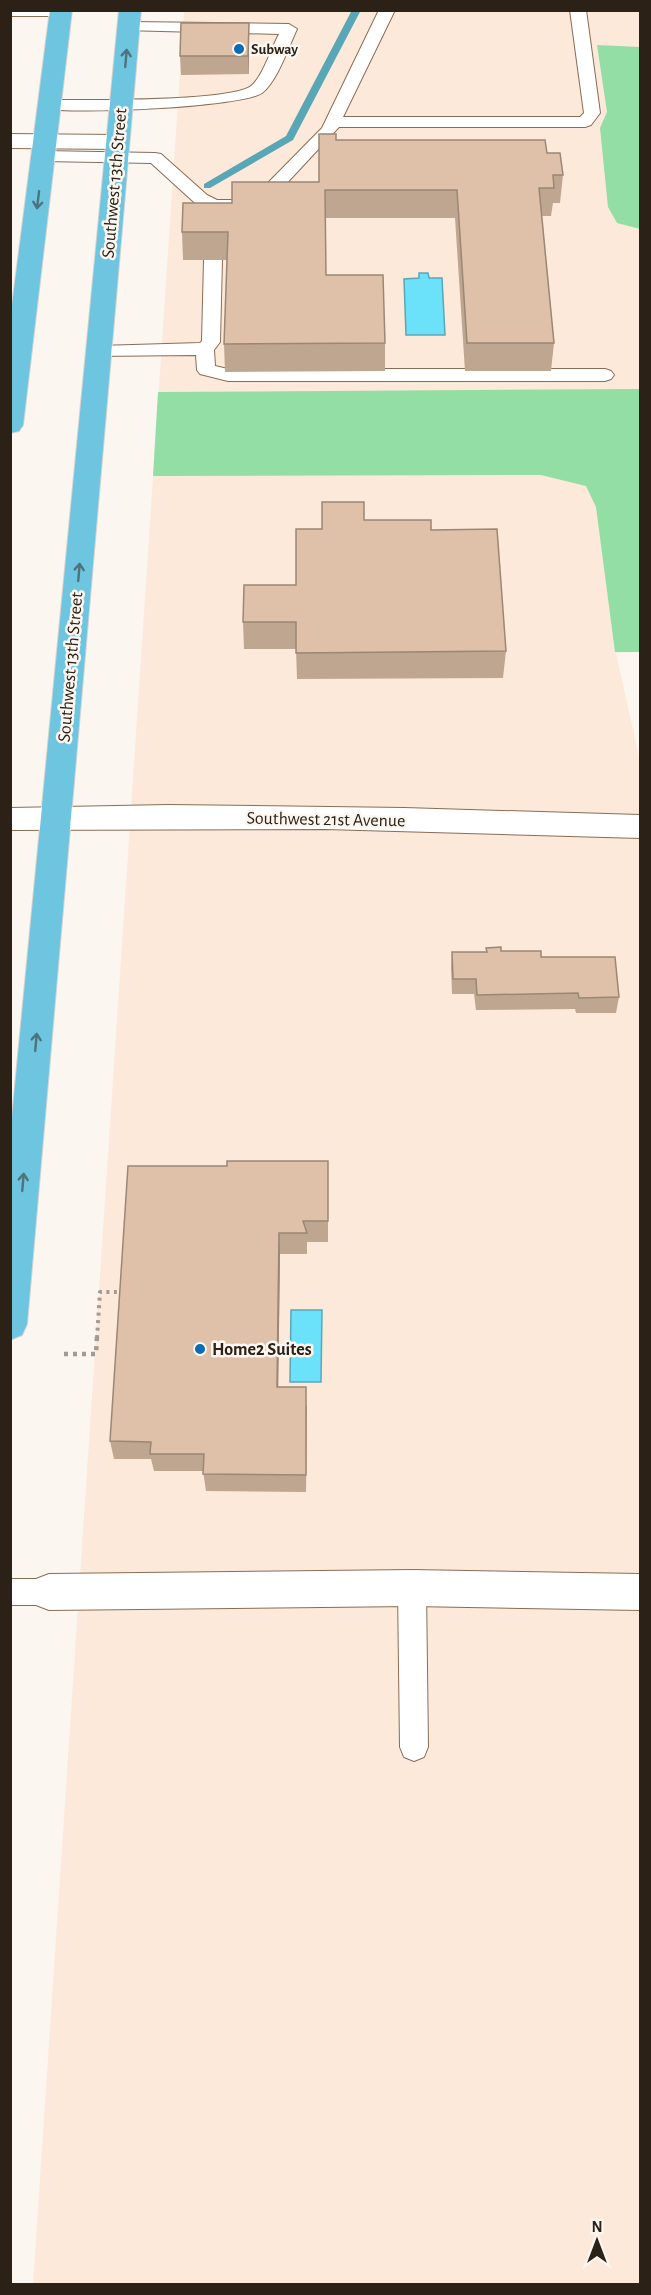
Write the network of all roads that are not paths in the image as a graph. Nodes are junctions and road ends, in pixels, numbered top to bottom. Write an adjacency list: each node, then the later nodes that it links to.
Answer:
1 (297, 10): 7 (lane)
2 (387, 10): 10 (lane)
3 (578, 10): 10 (lane)
4 (10, 11): 5 (lane)
5 (61, 11): 8 (main road)
6 (129, 19): 7 (lane); 9 (main road, Southwest 13th Street, one-way to 6)
7 (289, 28): 9 (lane)
8 (50, 105): 9 (lane); 12 (main road)
9 (122, 105): 13 (main road, Southwest 13th Street)
10 (333, 122): 13 (lane)
11 (10, 141): 12 (street)
12 (44, 149): 13 (street); 15 (main road, one-way to 15)
13 (117, 149): 17 (main road, Southwest 13th Street)
14 (213, 260): 16 (lane)
15 (18, 308): 19 (main road)
16 (205, 349): 17 (lane); 18 (lane)
17 (99, 352): 20 (main road, Southwest 13th Street, one-way to 17)
18 (604, 375)
19 (10, 425)
20 (56, 818): 21 (street, Southwest 21st Avenue); 22 (street, Southwest 21st Avenue); 23 (main road, Southwest 13th Street, one-way to 20)
21 (10, 819)
22 (640, 827)
23 (10, 1324)
24 (412, 1588): 26 (street); 27 (street); 28 (lane)
25 (10, 1592): 26 (lane)
26 (49, 1592)
27 (640, 1592)
28 (414, 1747)

